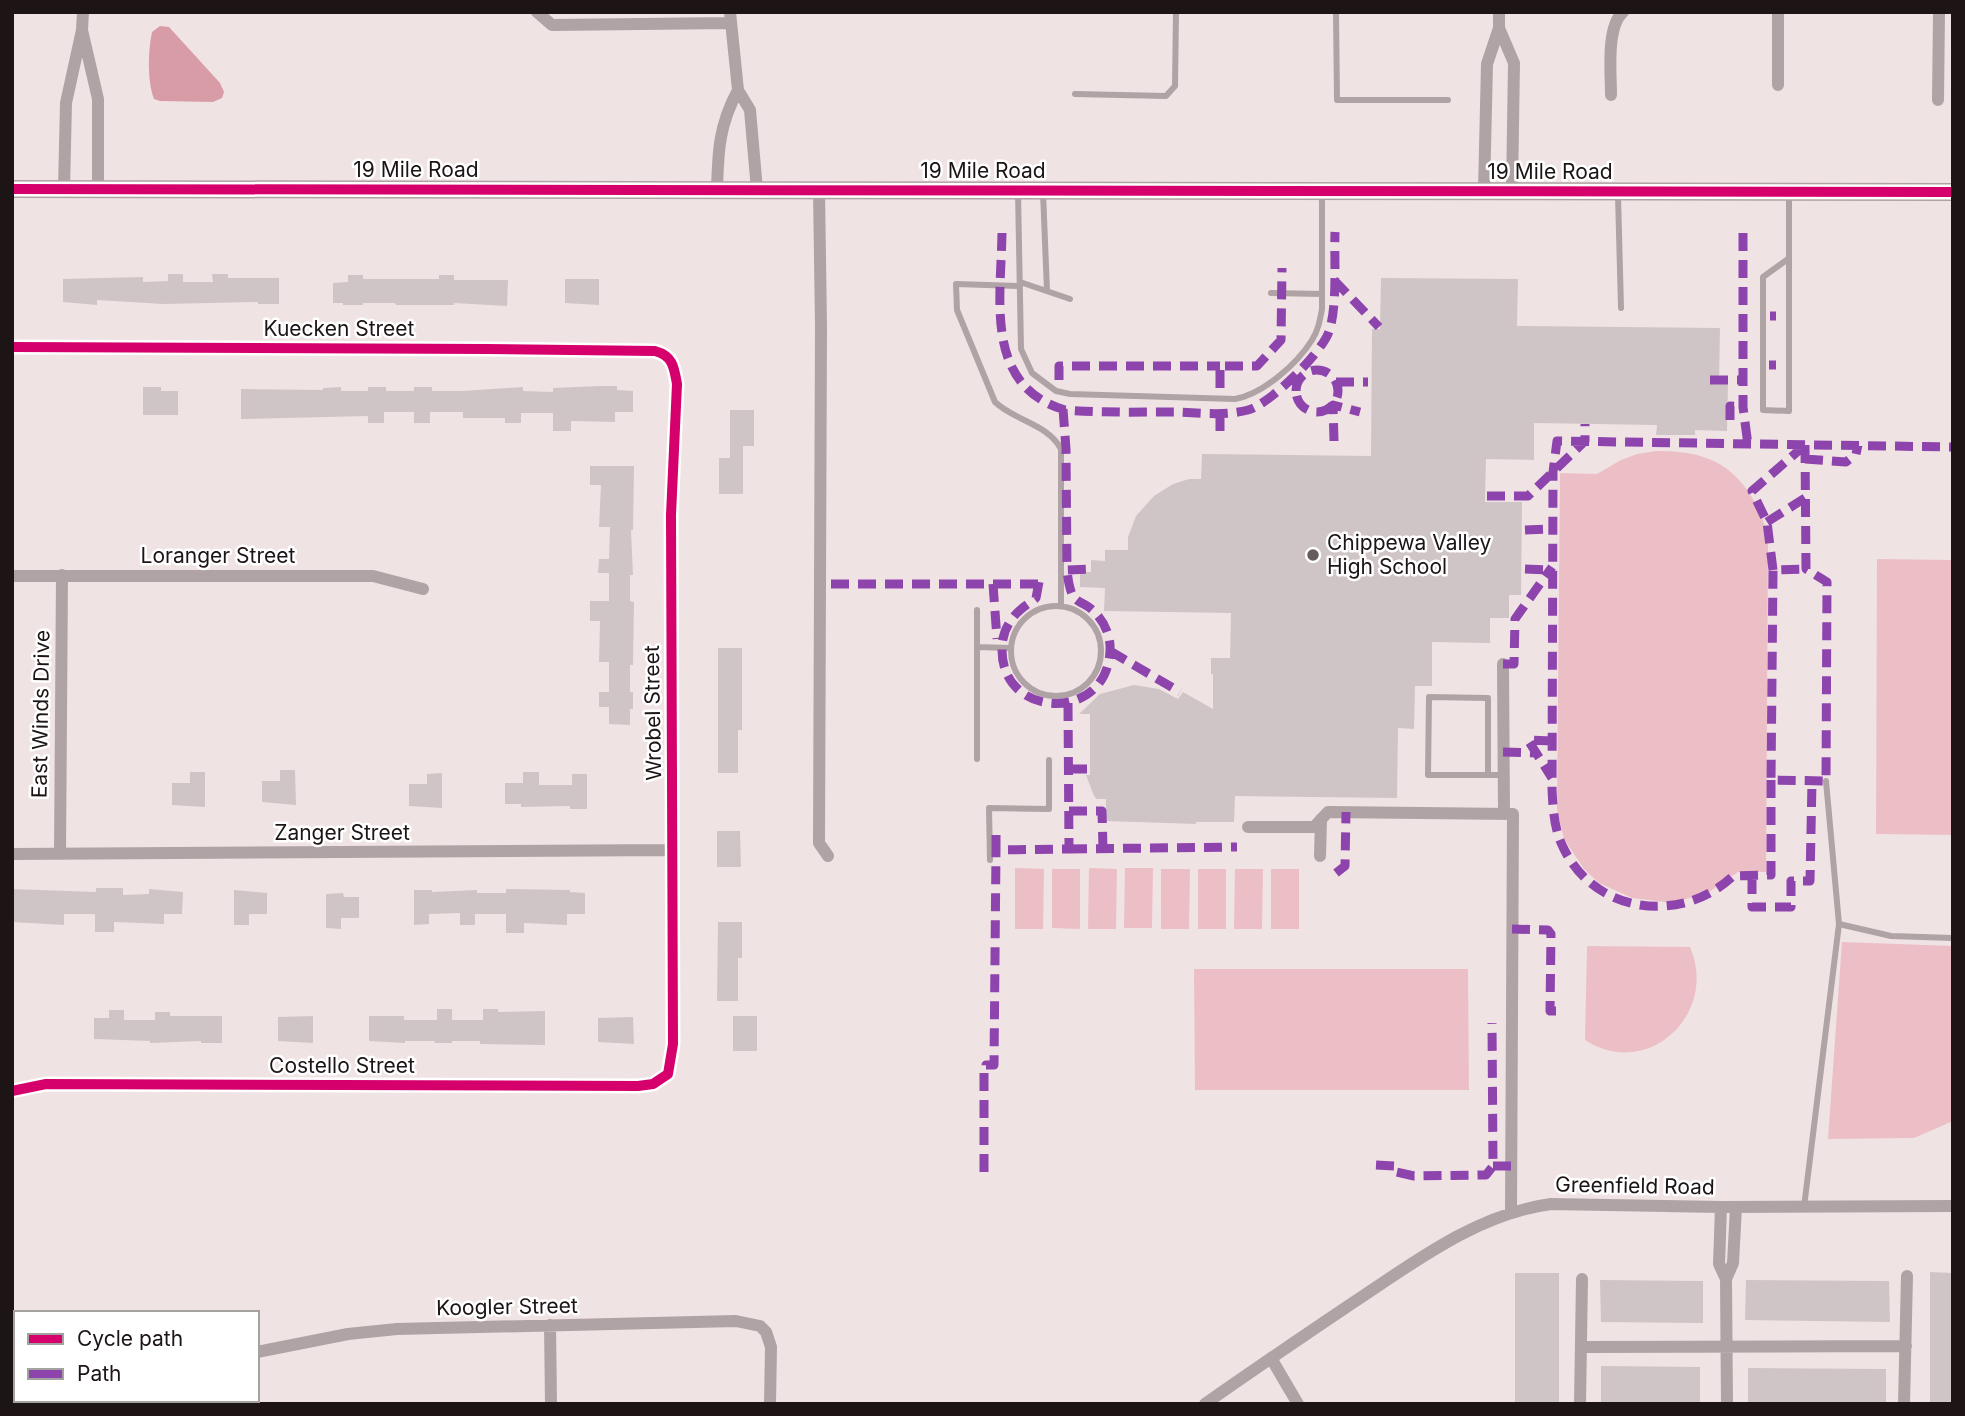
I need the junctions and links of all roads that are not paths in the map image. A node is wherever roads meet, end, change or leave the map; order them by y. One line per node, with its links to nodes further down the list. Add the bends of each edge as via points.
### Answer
1 (83, 12): 11 (street)
2 (537, 12): 9 (street, via 552,25)
3 (1176, 12): 14 (lane, via 1175,86 1166,96)
4 (1336, 12): 16 (lane, via 1337,100)
5 (1499, 12): 10 (street)
6 (1623, 12): 15 (street, via 1616,19 1611,50)
7 (1778, 12): 12 (street)
8 (1939, 12): 17 (street)
9 (730, 18): 13 (street)
10 (1499, 28): 27 (street, via 1487,64); 28 (street, via 1514,63)
11 (82, 30): 19 (street, via 65,103); 20 (street, via 98,99)
12 (1778, 85)
13 (738, 90): 21 (street, via 720,133); 22 (street, via 750,110)
14 (1075, 94)
15 (1611, 96)
16 (1448, 100)
17 (1938, 100)
18 (12, 189): 19 (street, 19 Mile Road)
19 (64, 189): 20 (street, 19 Mile Road)
20 (98, 189): 21 (street, 19 Mile Road)
21 (717, 190): 22 (street, 19 Mile Road)
22 (757, 190): 23 (street, 19 Mile Road)
23 (819, 190): 24 (street, 19 Mile Road); 62 (street, via 819,843)
24 (1018, 190): 25 (street, 19 Mile Road); 33 (lane)
25 (1043, 191): 26 (street, 19 Mile Road); 34 (lane)
26 (1322, 191): 27 (street, 19 Mile Road); 36 (lane)
27 (1484, 191): 28 (street, 19 Mile Road)
28 (1512, 191): 29 (street, 19 Mile Road)
29 (1618, 191): 30 (street, 19 Mile Road); 38 (lane)
30 (1789, 191): 31 (street, 19 Mile Road); 32 (lane)
31 (1953, 192)
32 (1788, 259): 32 (lane, via 1789,411 1763,410 1763,277)
33 (1020, 284): 34 (lane); 36 (lane, via 1025,361 1032,373 1056,391 1236,400 1263,388 1313,339); 44 (lane, via 956,284 957,310 995,402 1045,430 1061,449)
34 (1047, 291): 37 (lane)
35 (1271, 293): 36 (lane)
36 (1322, 294)
37 (1070, 299)
38 (1621, 308)
39 (12, 347): 40 (street, Kuecken Street, via 580,349)
40 (666, 354): 59 (street, Wrobel Street, via 674,363 677,384 671,515)
41 (62, 575): 42 (street, Loranger Street); 43 (street, Loranger Street, via 373,576); 61 (street, East Winds Drive)
42 (12, 576)
43 (422, 589)
44 (1061, 606): 47 (lane, via 1046,607 1021,621); 47 (lane, via 1075,610 1096,629 1101,656 1090,682 1066,696 1051,697 1031,690 1016,675)
45 (977, 610): 46 (lane)
46 (977, 647): 47 (lane); 51 (lane)
47 (1010, 648)
48 (1503, 664): 50 (street)
49 (1488, 698): 50 (lane); 53 (lane); 53 (lane, via 1429,697 1428,775)
50 (1503, 698): 54 (street)
51 (977, 759)
52 (1049, 760): 64 (lane, via 1049,809 989,808)
53 (1488, 775): 54 (lane)
54 (1504, 775): 56 (street)
55 (1826, 781): 65 (lane)
56 (1504, 814): 57 (street, via 1328,812); 73 (street, via 1513,814)
57 (1321, 819): 58 (street, via 1314,827); 63 (street)
58 (1248, 827)
59 (672, 850): 61 (street, Zanger Street); 67 (street, Wrobel Street, via 673,1044)
60 (12, 854): 61 (street, Zanger Street)
61 (60, 854)
62 (828, 856)
63 (1320, 856)
64 (990, 860)
65 (1839, 923): 66 (lane, via 1891,936); 72 (lane)
66 (1953, 938)
67 (668, 1074): 68 (street, Costello Street, via 653,1084 638,1086 46,1084)
68 (12, 1091)
69 (1953, 1206): 72 (street, Greenfield Road)
70 (1721, 1207): 71 (street, Greenfield Road); 73 (street, Greenfield Road, via 1551,1204); 76 (street, via 1719,1264)
71 (1736, 1207): 72 (street, Greenfield Road); 76 (street, via 1733,1263)
72 (1804, 1207)
73 (1511, 1212): 82 (street, Greenfield Road, via 1439,1248)
74 (1906, 1276): 78 (street)
75 (1582, 1279): 79 (street)
76 (1726, 1279): 80 (street)
77 (551, 1325): 81 (street, Koogler Street, via 397,1329 338,1335); 83 (street); 84 (street, Koogler Street, via 736,1321 760,1326 771,1347)
78 (1906, 1346): 80 (street); 89 (street)
79 (1583, 1347): 80 (street); 87 (street)
80 (1727, 1347): 88 (street)
81 (259, 1352)
82 (1271, 1358): 85 (street, Greenfield Road); 86 (street)
83 (551, 1404)
84 (770, 1404)
85 (1205, 1404)
86 (1298, 1404)
87 (1580, 1404)
88 (1727, 1404)
89 (1904, 1404)

